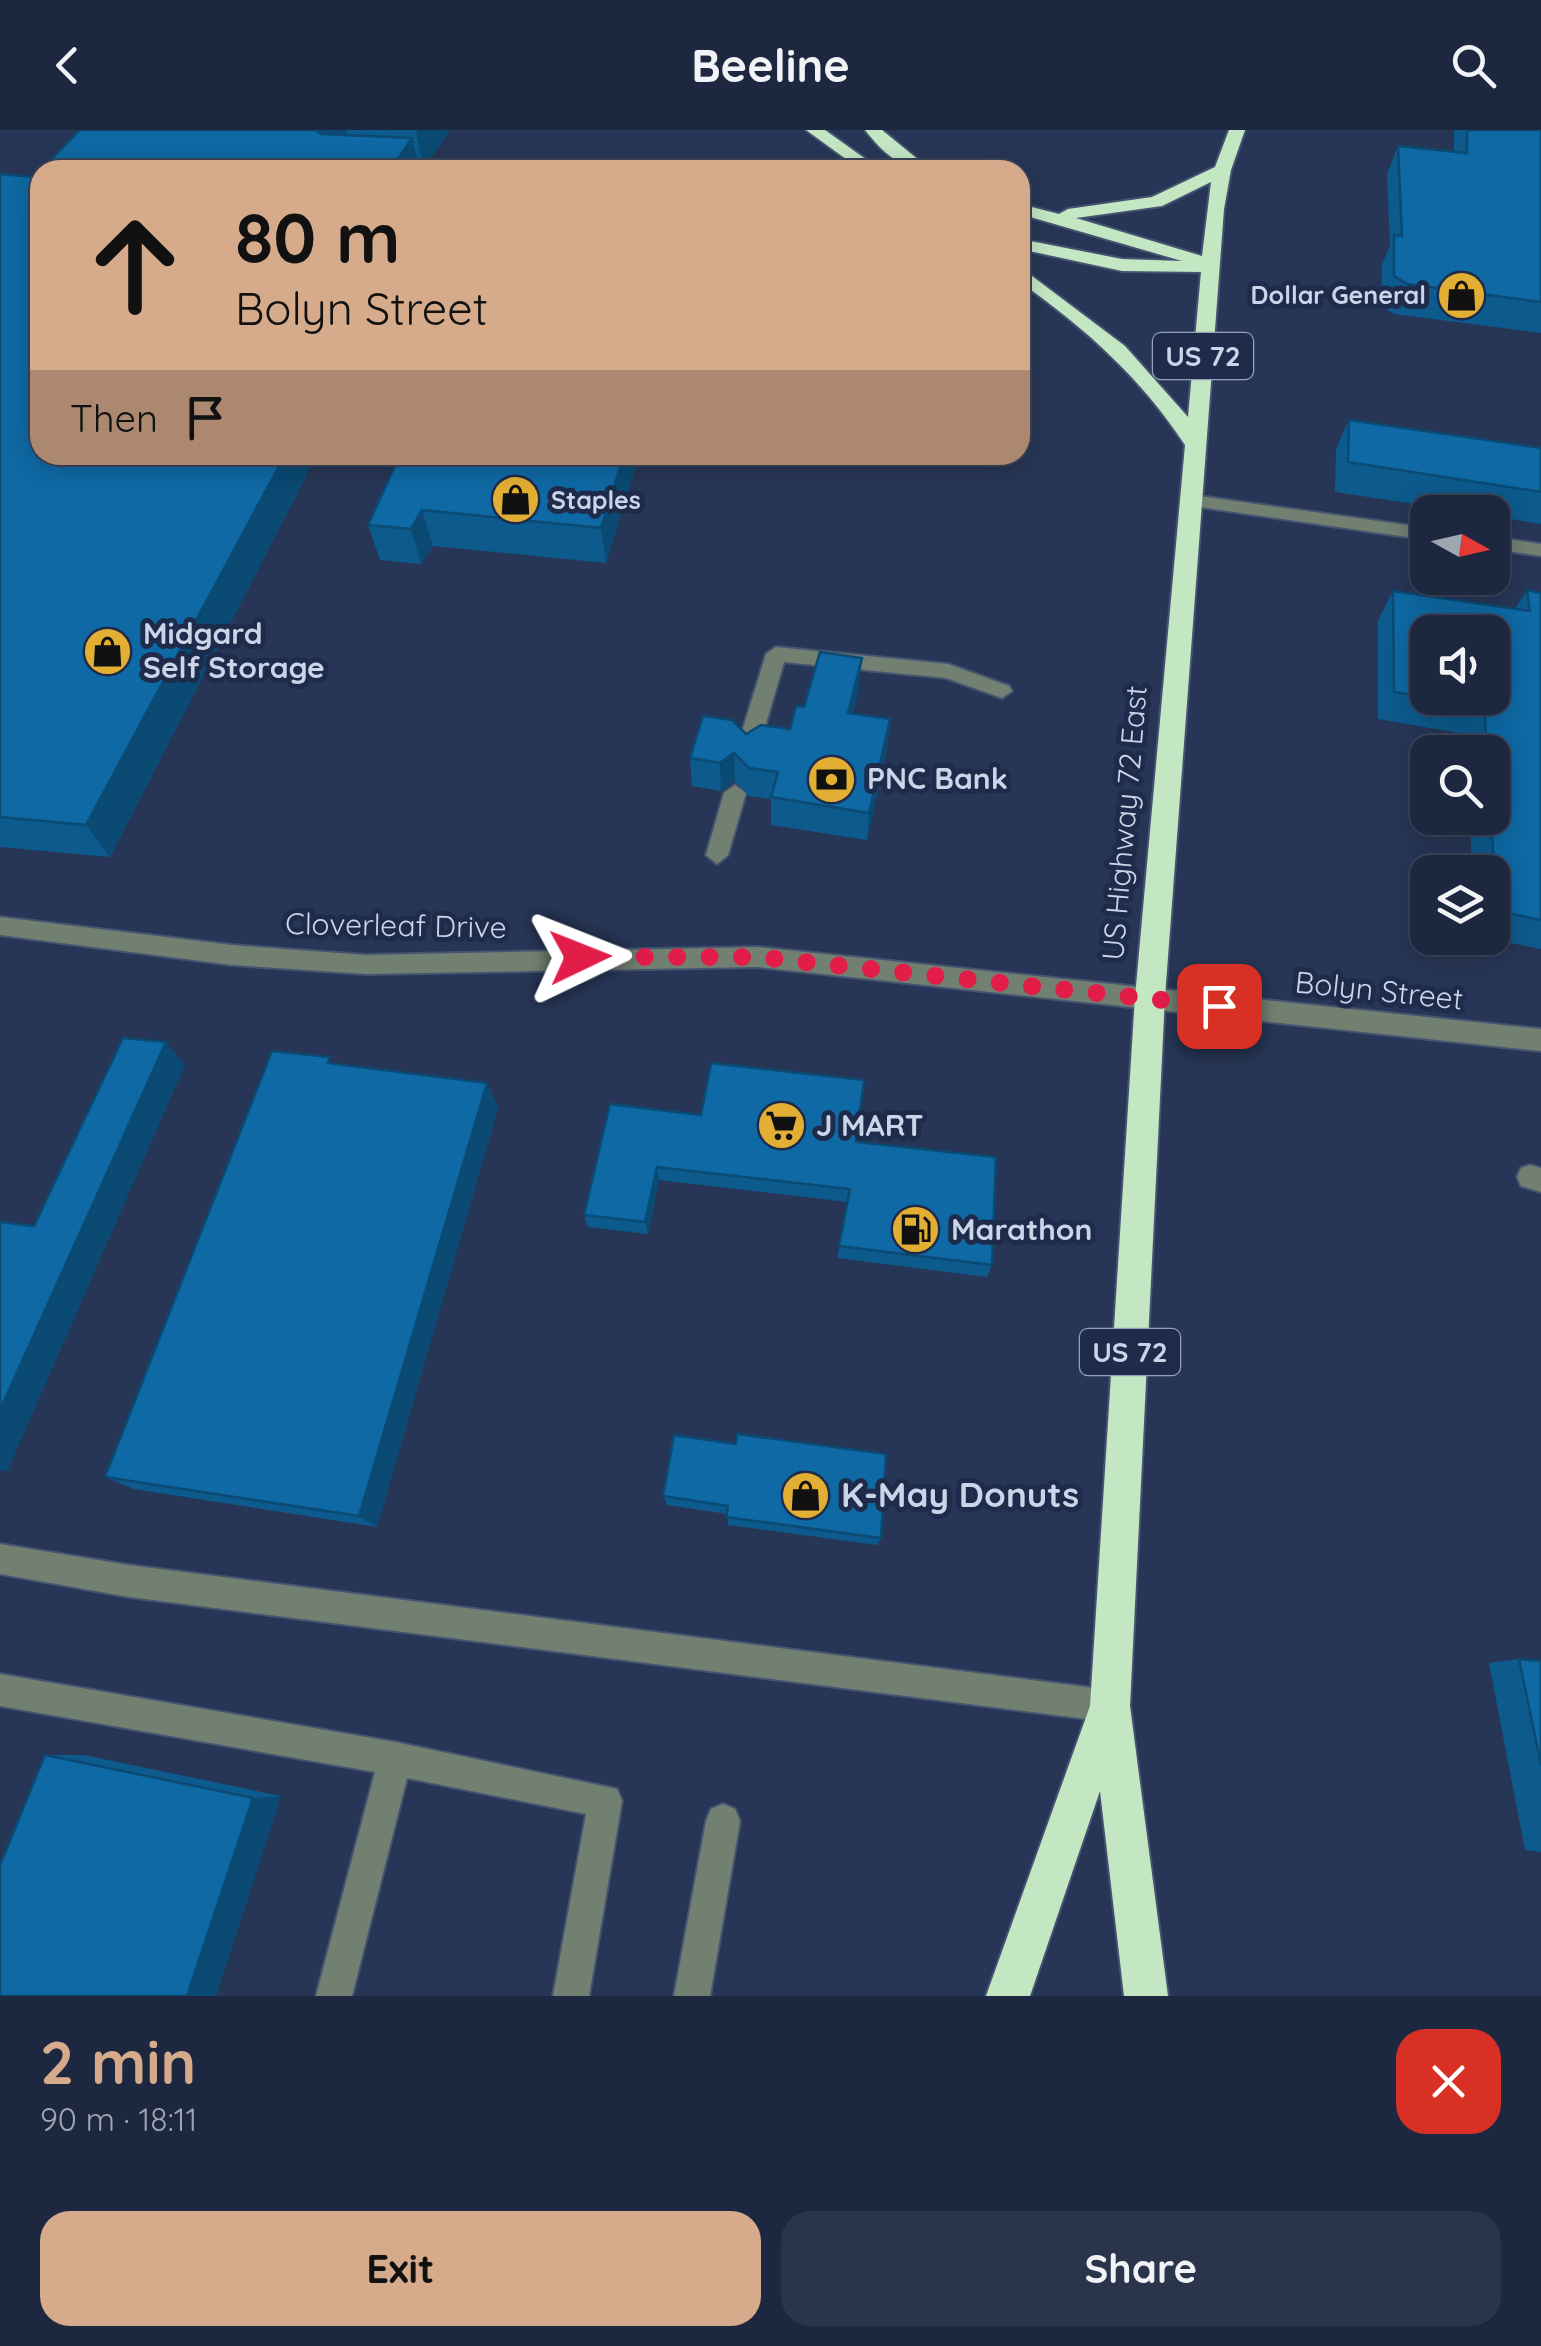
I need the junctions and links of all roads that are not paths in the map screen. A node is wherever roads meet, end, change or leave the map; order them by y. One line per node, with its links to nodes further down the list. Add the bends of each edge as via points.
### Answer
1 (814, 130): 4 (highway)
2 (873, 130): 5 (highway)
3 (1237, 130): 6 (highway, US Highway 72 East / US 72)
4 (858, 160)
5 (907, 160)
6 (1222, 170): 7 (highway, via 1137,207); 10 (highway, US Highway 72 East / US 72)
7 (1030, 212)
8 (1030, 213): 10 (highway)
9 (1030, 246): 10 (highway, via 1122,265)
10 (1212, 266): 12 (highway, US Highway 72 East / US 72)
11 (1030, 281): 12 (highway, via 1132,359 1167,398)
12 (1196, 446): 13 (highway, US Highway 72 East / US 72)
13 (1192, 501): 14 (street); 22 (highway, US Highway 72 East / US 72)
14 (1410, 531)
15 (1510, 546): 16 (street)
16 (1541, 550)
17 (1002, 690): 18 (street, via 948,670 776,654)
18 (747, 751)
19 (735, 793): 20 (street)
20 (717, 856)
21 (0, 926): 22 (street, Cloverleaf Drive, via 310,962 758,957)
22 (1150, 997): 23 (street, Bolyn Street); 26 (highway, US Highway 72 East / US 72)
23 (1541, 1040)
24 (0, 1559): 26 (street)
25 (0, 1690): 27 (street)
26 (1110, 1706): 32 (highway, US Highway 72 East / US 72); 33 (highway, US Highway 72 East / US 72)
27 (395, 1759): 29 (street); 30 (street, via 605,1802)
28 (722, 1821): 31 (street)
29 (334, 1996)
30 (571, 1996)
31 (692, 1996)
32 (1008, 1996)
33 (1146, 1996)

